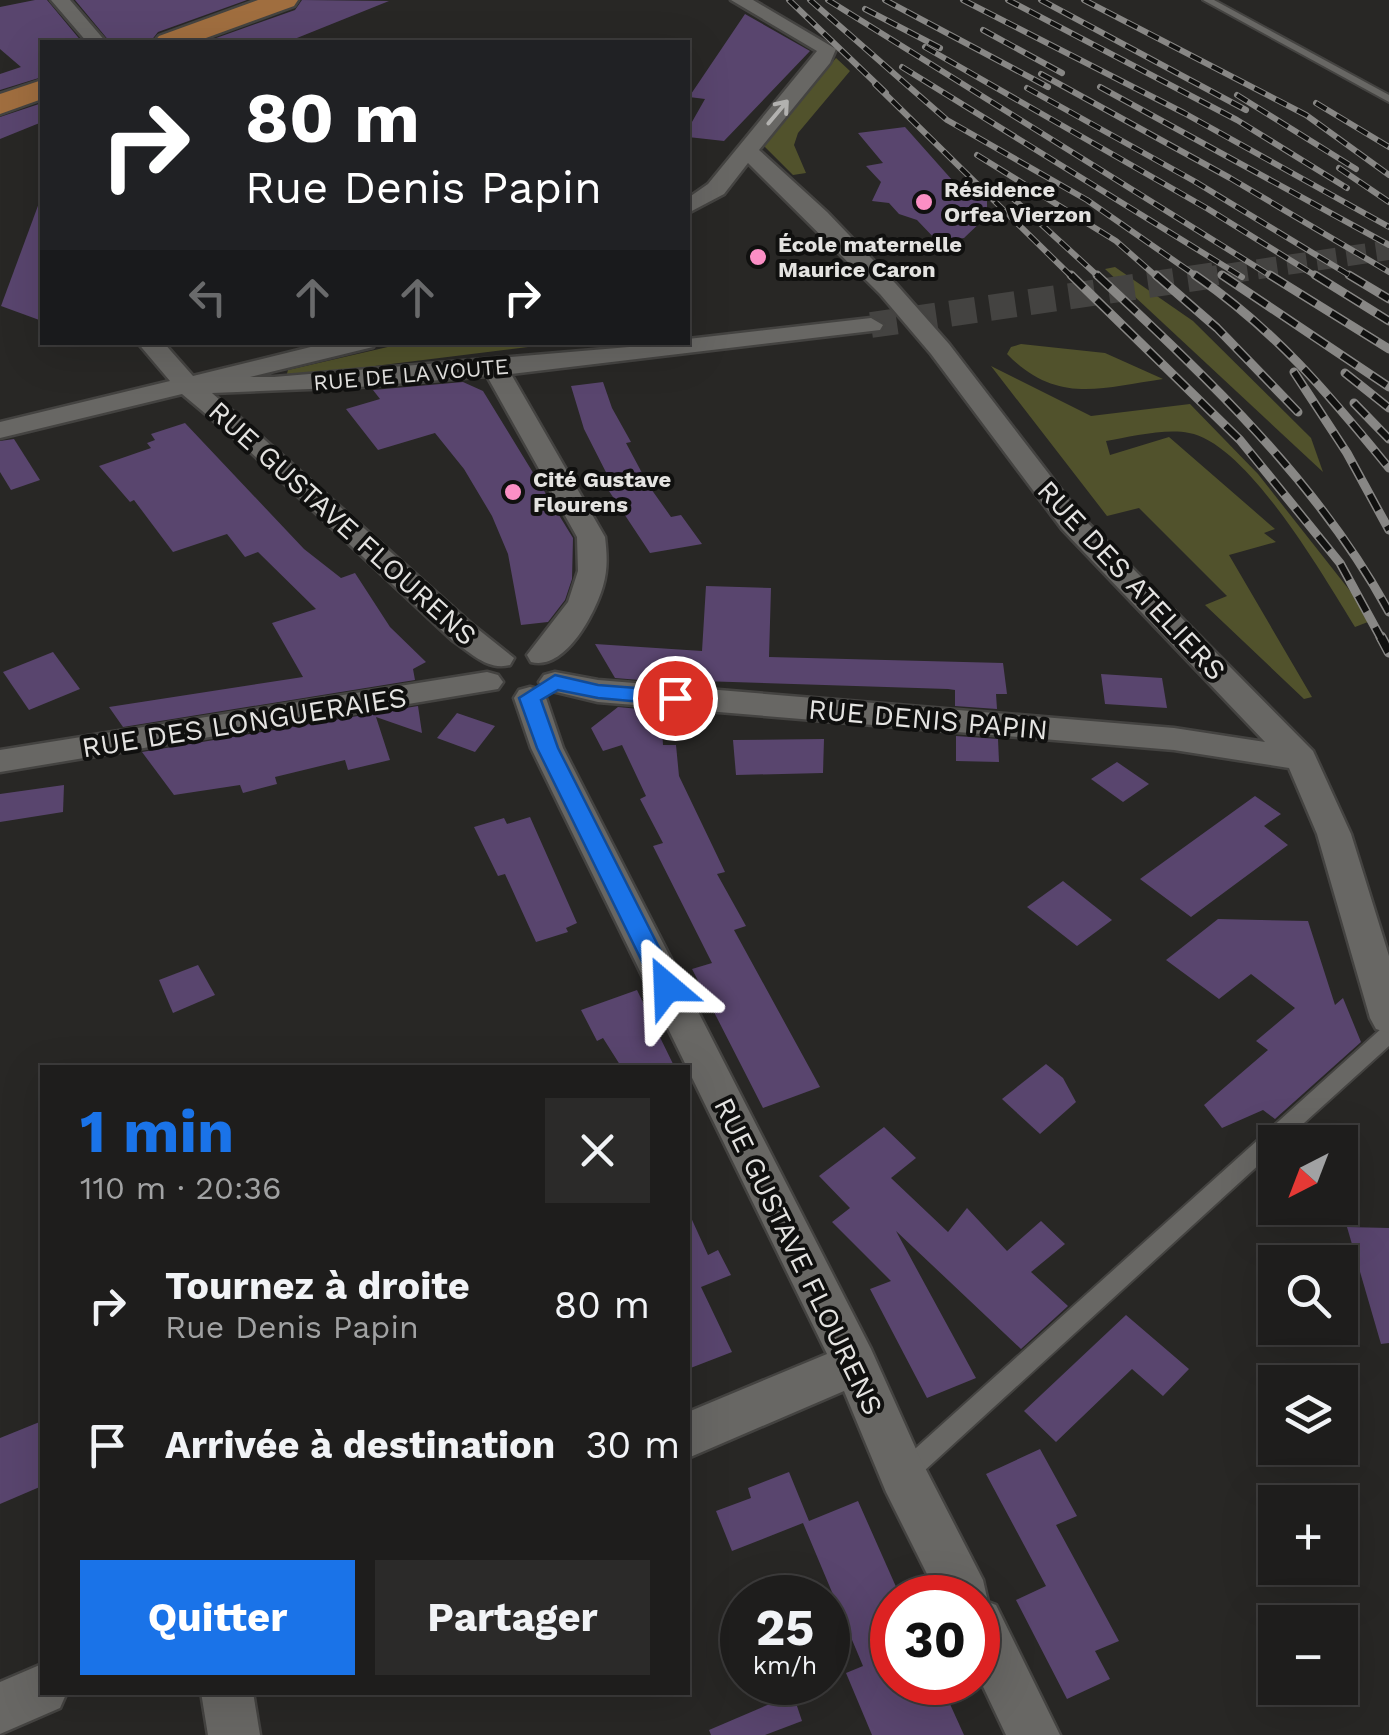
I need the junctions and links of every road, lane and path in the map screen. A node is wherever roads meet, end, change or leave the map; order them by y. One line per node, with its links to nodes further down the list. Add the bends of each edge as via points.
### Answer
1 (60, 0): 5 (street)
2 (284, 0): 6 (main road)
3 (740, 0): 10 (street, one-way to 3, via 818,49)
4 (1207, 0): 8 (lane)
5 (95, 40)
6 (174, 40)
7 (40, 90): 9 (main road)
8 (1389, 98)
9 (0, 105)
10 (746, 150): 11 (street, via 716,189); 20 (street, RUE DES ATELIERS, via 888,289 1072,523)
11 (690, 205)
12 (871, 325): 15 (street, RUE DE LA VOUTE)
13 (151, 345): 16 (street, RUE GUSTAVE FLOURENS)
14 (352, 345): 16 (street)
15 (494, 367): 16 (street, RUE DE LA VOUTE, via 275,386); 19 (street, via 591,537 595,556 592,582)
16 (188, 386): 17 (street); 18 (street, RUE GUSTAVE FLOURENS, via 463,633)
17 (0, 430)
18 (493, 670): 19 (street, RUE DES LONGUERAIES, via 520,652); 19 (street, via 498,694); 21 (street, RUE DES LONGUERAIES)
19 (542, 678): 20 (street, RUE DENIS PAPIN, via 598,692 1174,739); 24 (street, RUE GUSTAVE FLOURENS, via 547,748)
20 (1301, 759): 22 (street, RUE DES ATELIERS, via 1334,834)
21 (0, 761)
22 (1389, 1018)
23 (1389, 1034): 26 (lane)
24 (856, 1364): 25 (street); 26 (street, RUE GUSTAVE FLOURENS)
25 (690, 1434)
26 (903, 1475): 27 (street, RUE GUSTAVE FLOURENS)
27 (953, 1575)
28 (1000, 1667): 33 (street)
29 (40, 1691): 31 (street)
30 (227, 1695): 32 (street)
31 (0, 1708)
32 (234, 1735)
33 (1034, 1735)

